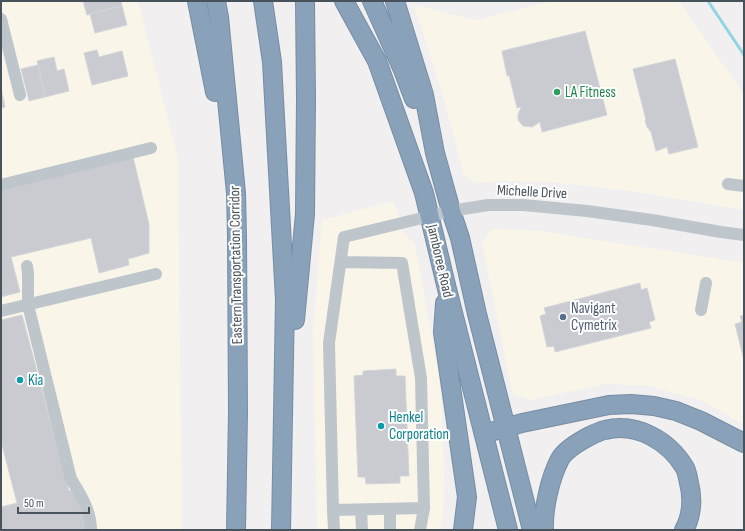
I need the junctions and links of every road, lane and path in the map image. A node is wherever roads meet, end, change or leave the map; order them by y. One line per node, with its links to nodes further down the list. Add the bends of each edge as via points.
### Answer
1 (197, 1): 18 (highway, via 213,79)
2 (216, 1): 18 (highway, Eastern Transportation Corridor, via 235,185)
3 (263, 1): 27 (highway, via 272,62 285,300)
4 (305, 1): 27 (highway, via 305,214 292,344)
5 (344, 1): 16 (highway, Jamboree Road, via 377,61 424,192)
6 (372, 1): 11 (highway, via 403,70)
7 (395, 1): 11 (highway, Jamboree Road, via 424,94)
8 (1, 19): 9 (street)
9 (20, 95)
10 (151, 148): 13 (street)
11 (435, 153): 15 (highway, Jamboree Road)
12 (728, 184): 14 (street)
13 (1, 185)
14 (744, 186)
15 (451, 211): 16 (street, Michelle Drive); 17 (street, Michelle Drive, via 488,205 545,207 652,220); 28 (highway, Jamboree Road, via 460,238)
16 (429, 216): 19 (street, Michelle Drive, via 344,237); 23 (highway, Jamboree Road)
17 (744, 235)
18 (237, 236): 36 (highway, Eastern Transportation Corridor)
19 (341, 262): 31 (street, via 402,263 421,378); 33 (street, via 329,343)
20 (27, 266): 24 (street)
21 (156, 274): 24 (street)
22 (706, 283): 25 (street)
23 (447, 289): 29 (highway, Jamboree Road); 42 (highway, via 443,332 467,497)
24 (28, 305): 26 (street); 35 (street, via 72,479 85,500)
25 (701, 310)
26 (1, 312)
27 (283, 391): 37 (highway)
28 (505, 427): 29 (highway); 30 (highway, via 610,405 631,404 676,410); 44 (highway, Jamboree Road)
29 (483, 434): 43 (highway, Jamboree Road)
30 (744, 443)
31 (424, 508): 32 (street); 41 (street)
32 (390, 509): 34 (street); 40 (street)
33 (333, 510): 34 (street); 38 (street)
34 (361, 510): 39 (street)
35 (91, 530)
36 (236, 530)
37 (281, 530)
38 (334, 530)
39 (362, 530)
40 (390, 530)
41 (420, 530)
42 (463, 530)
43 (508, 530)
44 (532, 530)
45 (544, 530): 46 (highway, via 549,488 560,459 579,441 605,430 623,428 638,430 658,439 686,469 691,488 692,508)
46 (684, 530)

